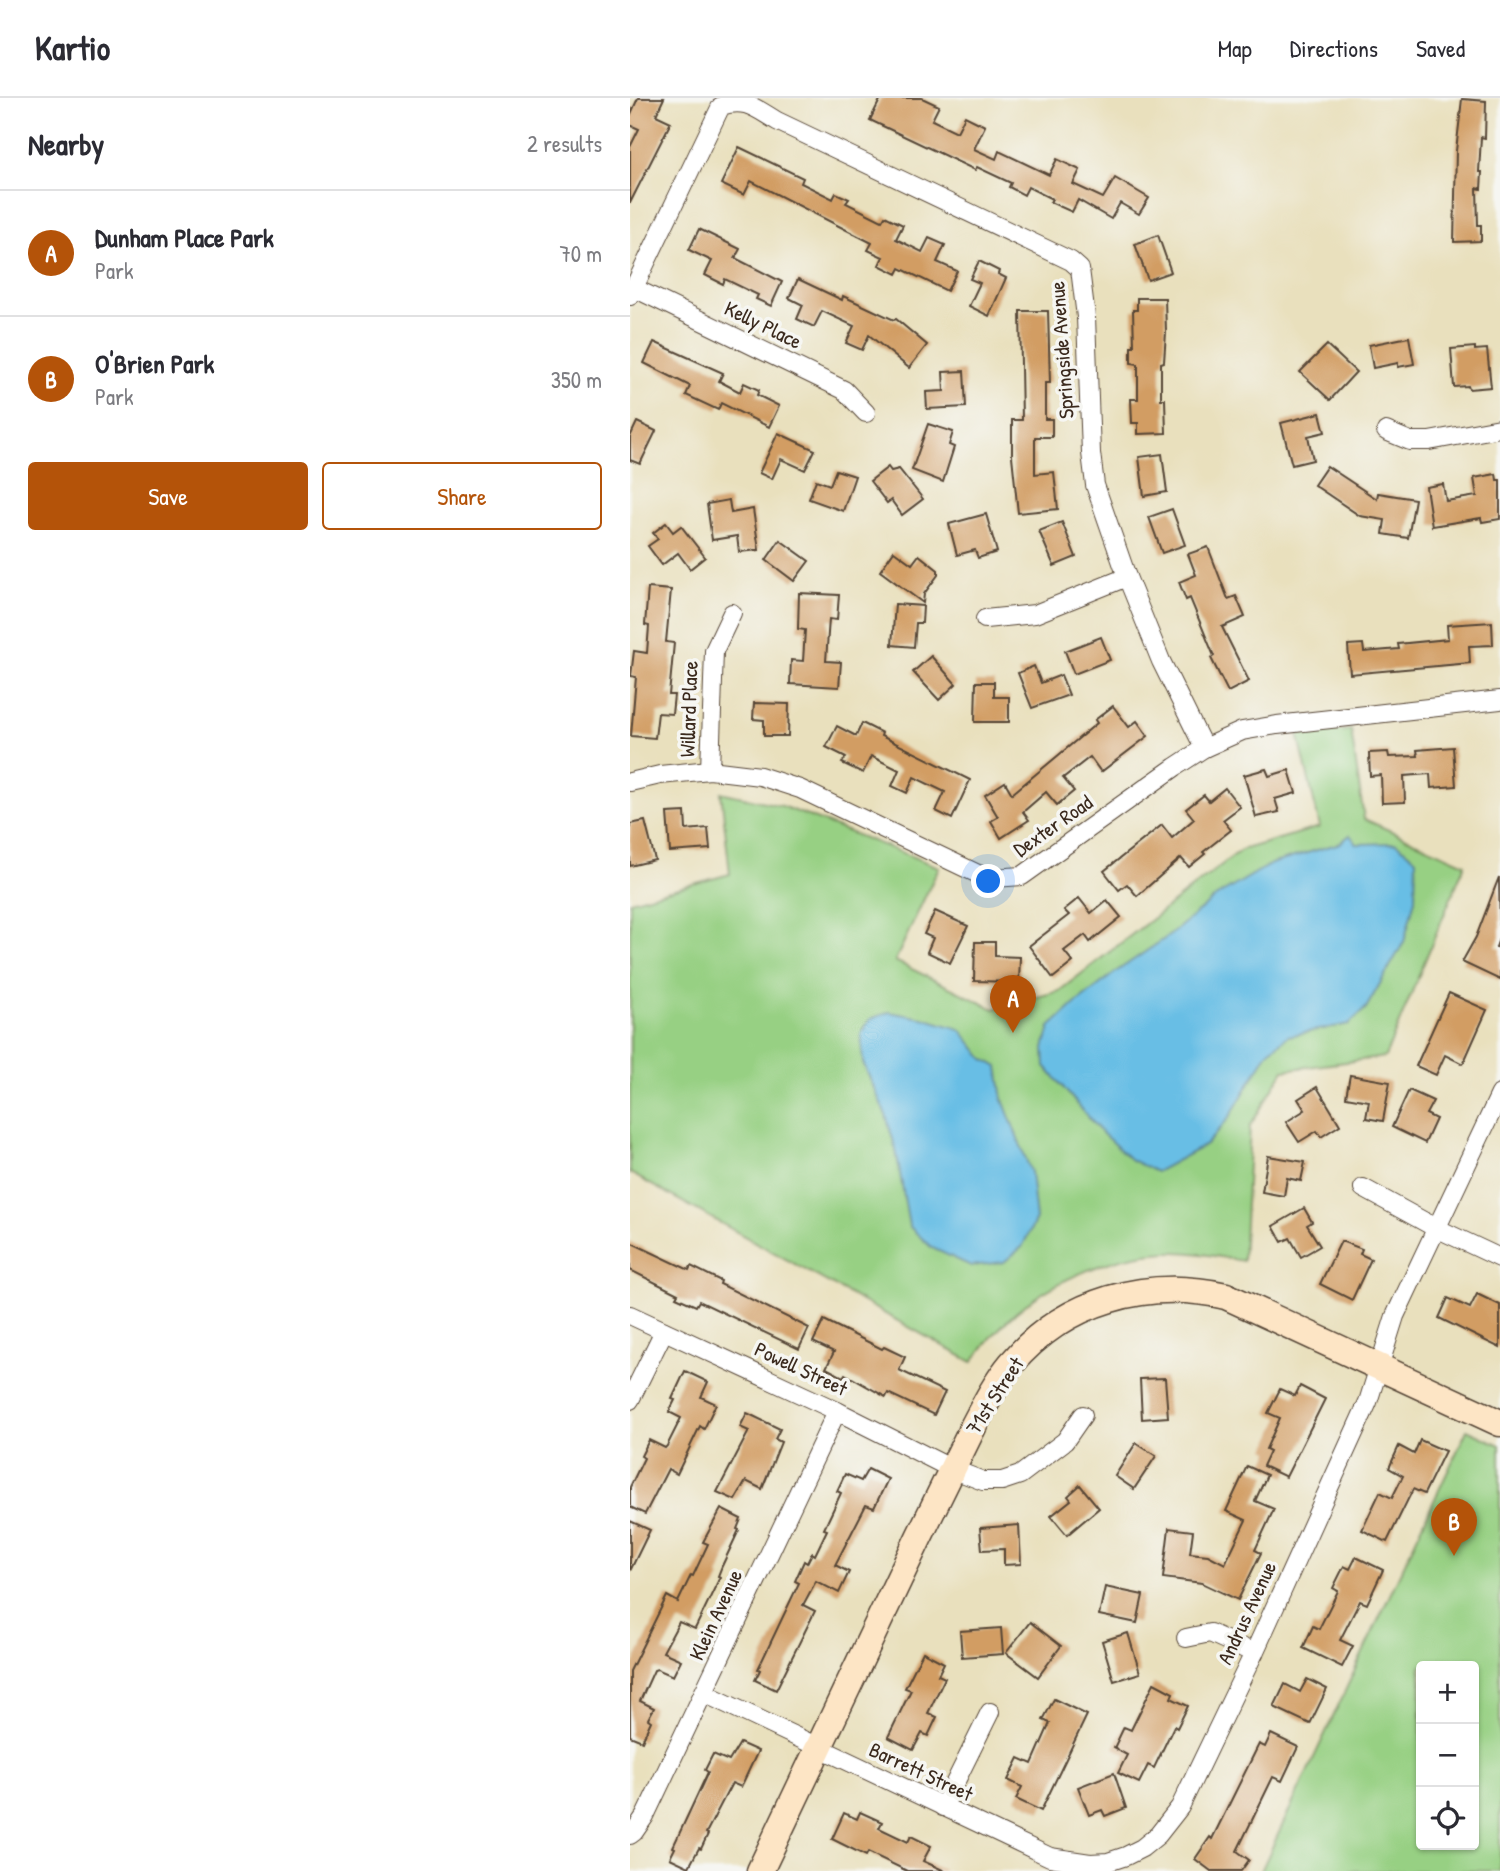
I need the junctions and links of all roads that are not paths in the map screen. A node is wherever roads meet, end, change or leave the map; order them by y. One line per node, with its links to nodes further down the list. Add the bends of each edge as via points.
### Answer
1 (632, 292): 2 (street, Kelly Place, via 844,390); 5 (street, Springside Avenue, via 717,114 735,100 1071,261 1080,269 1086,317 1095,485)
2 (866, 413)
3 (1500, 428): 4 (street, via 1429,441 1410,441)
4 (1386, 431)
5 (1127, 577): 7 (street, via 1035,614); 9 (street, Springside Avenue)
6 (732, 613): 10 (street, Willard Place, via 714,651)
7 (985, 619)
8 (1500, 700): 9 (street, Dexter Road, via 1276,725 1242,732)
9 (1204, 748): 10 (street, Dexter Road, via 1023,876 1008,878 978,874 779,781)
10 (710, 769): 11 (street, Dexter Road)
11 (630, 782)
12 (1500, 1094): 14 (street)
13 (1363, 1188): 14 (street)
14 (1436, 1228): 15 (street); 18 (street, via 1395,1316)
15 (1500, 1258)
16 (630, 1315): 17 (street, Powell Street)
17 (664, 1331): 19 (street); 20 (street, Powell Street)
18 (1379, 1367): 22 (street, 71st Street); 23 (street, 71st Street, via 1250,1305 1204,1291 1159,1289 1094,1303 1037,1339 1011,1364); 25 (street, Andrus Avenue, via 1368,1402)
19 (630, 1400)
20 (837, 1410): 23 (street, Powell Street); 26 (street, Klein Avenue)
21 (1083, 1415): 23 (street, Powell Street, via 1065,1441 1020,1475 983,1481)
22 (1500, 1423)
23 (952, 1469): 28 (street, 71st Street)
24 (1186, 1638): 25 (street, via 1210,1633)
25 (1254, 1653): 31 (street, Andrus Avenue, via 1175,1814 1158,1835)
26 (704, 1693): 28 (street, Barrett Street); 30 (street, Klein Avenue, via 645,1816)
27 (990, 1712): 29 (street)
28 (818, 1748): 29 (street, Barrett Street); 32 (street, 71st Street)
29 (943, 1807): 31 (street, Barrett Street, via 1064,1861 1108,1862)
30 (630, 1835)
31 (1126, 1856)
32 (760, 1871)

